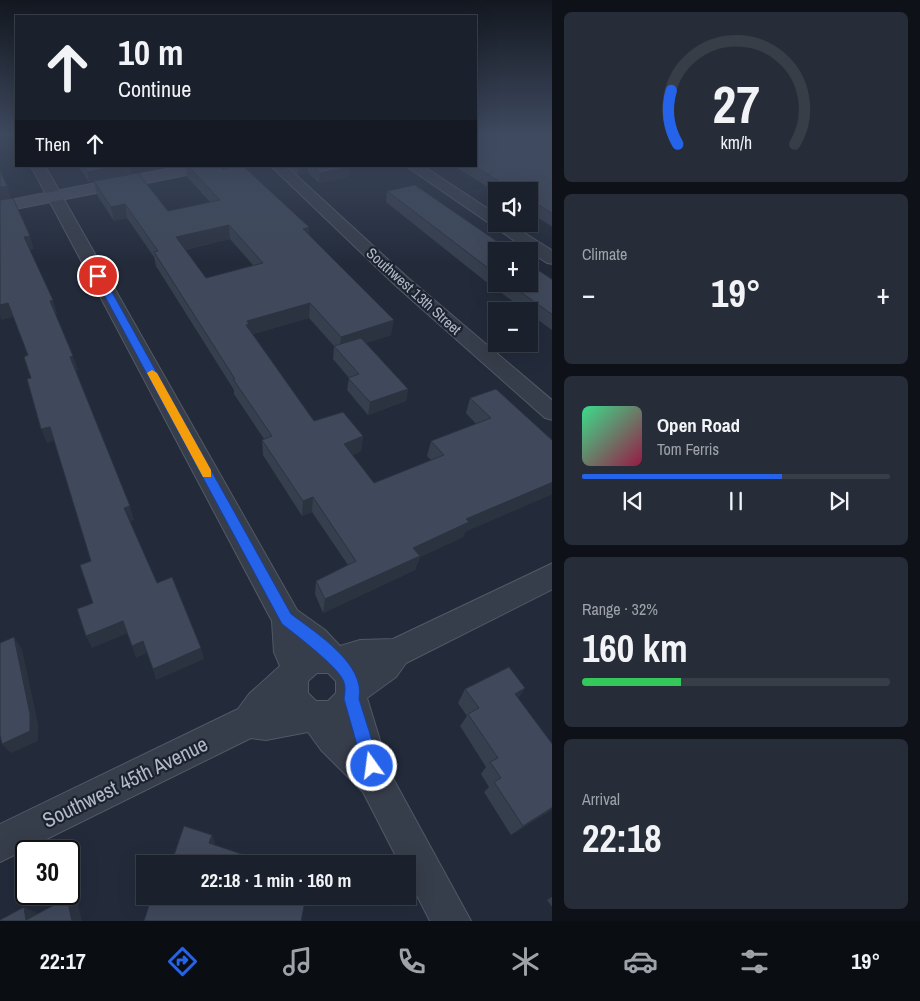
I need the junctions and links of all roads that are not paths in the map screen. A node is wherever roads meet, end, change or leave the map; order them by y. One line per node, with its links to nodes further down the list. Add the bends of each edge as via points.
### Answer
1 (44, 178): 5 (street)
2 (146, 178): 5 (street)
3 (291, 178): 10 (street, Southwest 13th Street, via 401,281)
4 (431, 178): 7 (street)
5 (54, 196): 6 (street); 12 (street)
6 (0, 207)
7 (488, 217)
8 (512, 232): 9 (street)
9 (552, 259)
10 (552, 413)
11 (552, 575): 13 (street)
12 (286, 619): 14 (street, via 314,640); 15 (street, via 289,652)
13 (395, 652): 14 (street, via 377,652); 16 (street, via 385,666)
14 (334, 661): 15 (street, via 323,657 308,660); 16 (street, via 348,673)
15 (295, 672): 17 (street, via 291,689 294,697 303,710); 18 (street, via 260,705)
16 (352, 694): 17 (street, via 347,706 334,716); 19 (street)
17 (314, 716): 18 (street, Southwest 45th Avenue, via 266,724); 19 (street)
18 (250, 722): 20 (street, Southwest 45th Avenue)
19 (375, 780): 21 (street)
20 (0, 843)
21 (452, 921)

